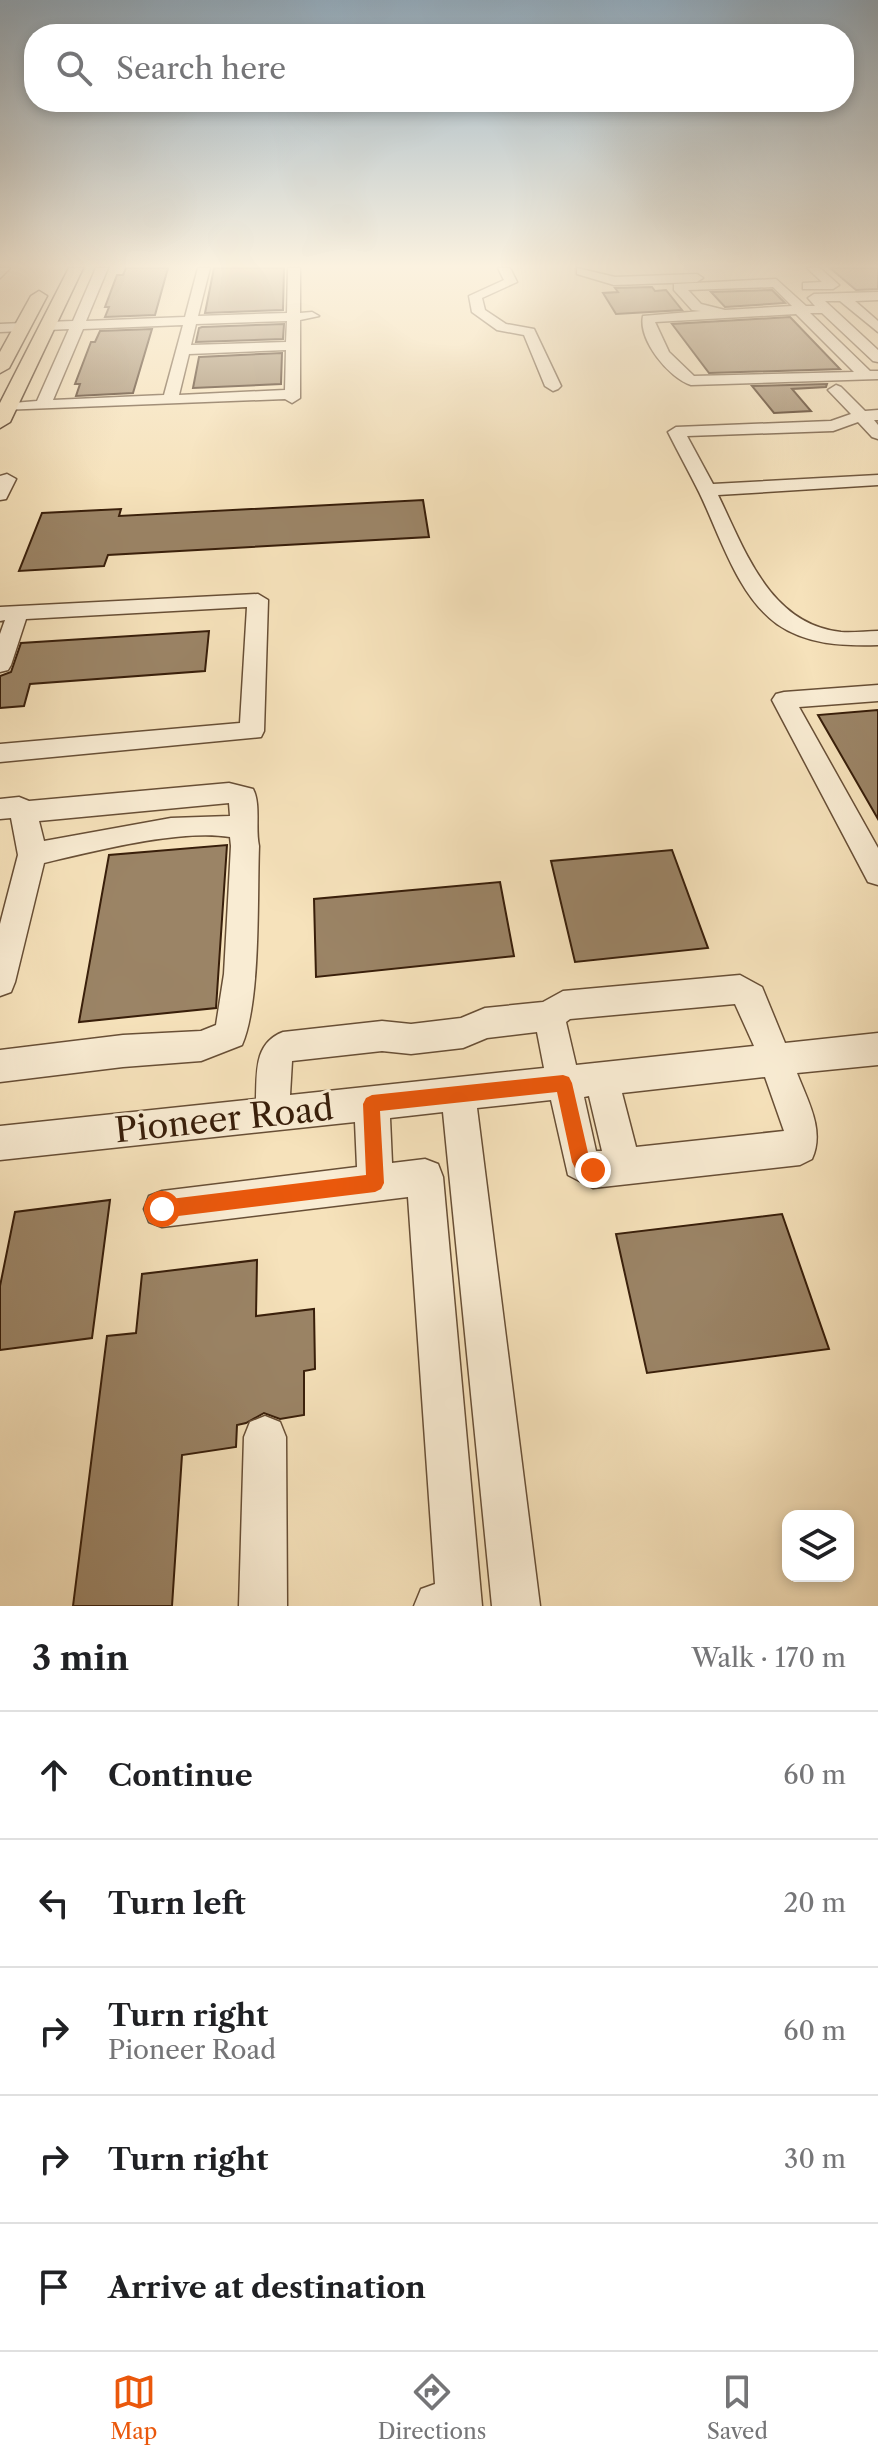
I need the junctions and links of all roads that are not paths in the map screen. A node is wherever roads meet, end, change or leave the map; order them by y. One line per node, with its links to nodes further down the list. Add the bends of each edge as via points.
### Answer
1 (13, 343): 11 (main road)
2 (39, 343): 17 (main road)
3 (71, 343): 16 (street)
4 (185, 343): 10 (street)
5 (293, 343): 9 (street)
6 (534, 343): 13 (street)
7 (659, 343): 12 (street, via 691,381)
8 (833, 343): 12 (street)
9 (293, 346): 10 (street); 15 (street, via 292,396)
10 (183, 350): 15 (street)
11 (0, 368)
12 (870, 382)
13 (553, 386)
14 (836, 390): 18 (street)
15 (170, 400): 16 (street)
16 (43, 405): 17 (street)
17 (5, 406)
18 (870, 416): 19 (street); 21 (street, via 833,426 676,432)
19 (878, 434)
20 (878, 480): 21 (street)
21 (707, 490): 23 (street, via 735,549 782,618 837,639)
22 (9, 613): 24 (street); 26 (street, via 258,600 252,731)
23 (878, 638)
24 (0, 665)
25 (878, 693): 30 (street, via 784,700)
26 (0, 753)
27 (11, 811): 28 (street, via 229,793 244,796); 29 (street, via 28,826)
28 (242, 829): 29 (street, via 230,824 161,831); 35 (street, via 239,974 231,1034 201,1046)
29 (32, 855): 31 (street)
30 (878, 874)
31 (0, 982)
32 (549, 1016): 34 (street, via 563,1005 740,989 751,997); 37 (street); 40 (street, via 485,1023 463,1033 283,1047 274,1060)
33 (878, 1049): 34 (street, Pioneer Road)
34 (776, 1060): 36 (street, Pioneer Road); 42 (street, via 801,1131 800,1147)
35 (0, 1066)
36 (602, 1079): 37 (street, Pioneer Road); 42 (street)
37 (563, 1083): 38 (street, Pioneer Road); 42 (street, via 581,1162 593,1170)
38 (458, 1095): 39 (street, Pioneer Road); 48 (street)
39 (372, 1104): 40 (street, Pioneer Road); 43 (street)
40 (273, 1114): 41 (street, Pioneer Road)
41 (0, 1145)
42 (623, 1166)
43 (375, 1183): 44 (street); 47 (street, via 425,1177 460,1603)
44 (162, 1209)
45 (265, 1437): 46 (street)
46 (263, 1606)
47 (438, 1606)
48 (516, 1606)

